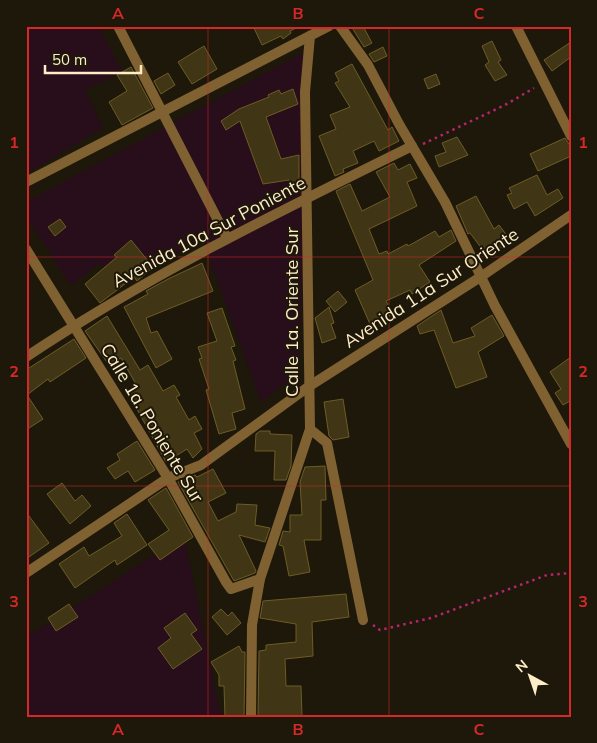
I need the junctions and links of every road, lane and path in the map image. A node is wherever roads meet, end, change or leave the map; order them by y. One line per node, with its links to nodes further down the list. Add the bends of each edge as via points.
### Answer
1 (118, 26): 7 (street)
2 (329, 26): 5 (street)
3 (340, 26): 9 (street, via 368,65)
4 (516, 26): 6 (street)
5 (310, 36): 7 (street); 11 (street, Calle 1a. Oriente Sur, via 306,92)
6 (544, 82): 8 (street); 9 (path, via 504,105)
7 (161, 112): 10 (street); 13 (street)
8 (571, 136)
9 (413, 148): 11 (street, Avenida 10a Sur Poniente); 15 (street, via 445,202)
10 (26, 182)
11 (307, 197): 13 (street, Avenida 10a Sur Poniente); 18 (street, Calle 1a. Oriente Sur)
12 (571, 214): 15 (street, Avenida 11a Sur Oriente)
13 (227, 238): 16 (street, Avenida 10a Sur Poniente)
14 (26, 250): 16 (street, Calle 1a. Poniente Sur)
15 (482, 276): 18 (street, Avenida 11a Sur Oriente); 20 (street)
16 (73, 326): 17 (street, Avenida 10a Sur Poniente); 21 (street, Calle 1a. Poniente Sur)
17 (26, 357)
18 (308, 387): 19 (street, Calle 1a. Oriente Sur); 21 (street, Avenida 11a Sur Oriente, via 201,465)
19 (310, 429): 24 (street, Calle 1a. Oriente Sur); 25 (street, via 327,443)
20 (571, 444)
21 (168, 478): 23 (street, Avenida 11a Sur Oriente); 24 (street, Calle 1a. Poniente Sur, via 231,589)
22 (571, 572): 25 (path, via 547,575 432,618 389,628 380,630)
23 (26, 573)
24 (260, 579): 26 (street, Calle 1a. Oriente Sur, via 252,625)
25 (363, 620)
26 (251, 717)

